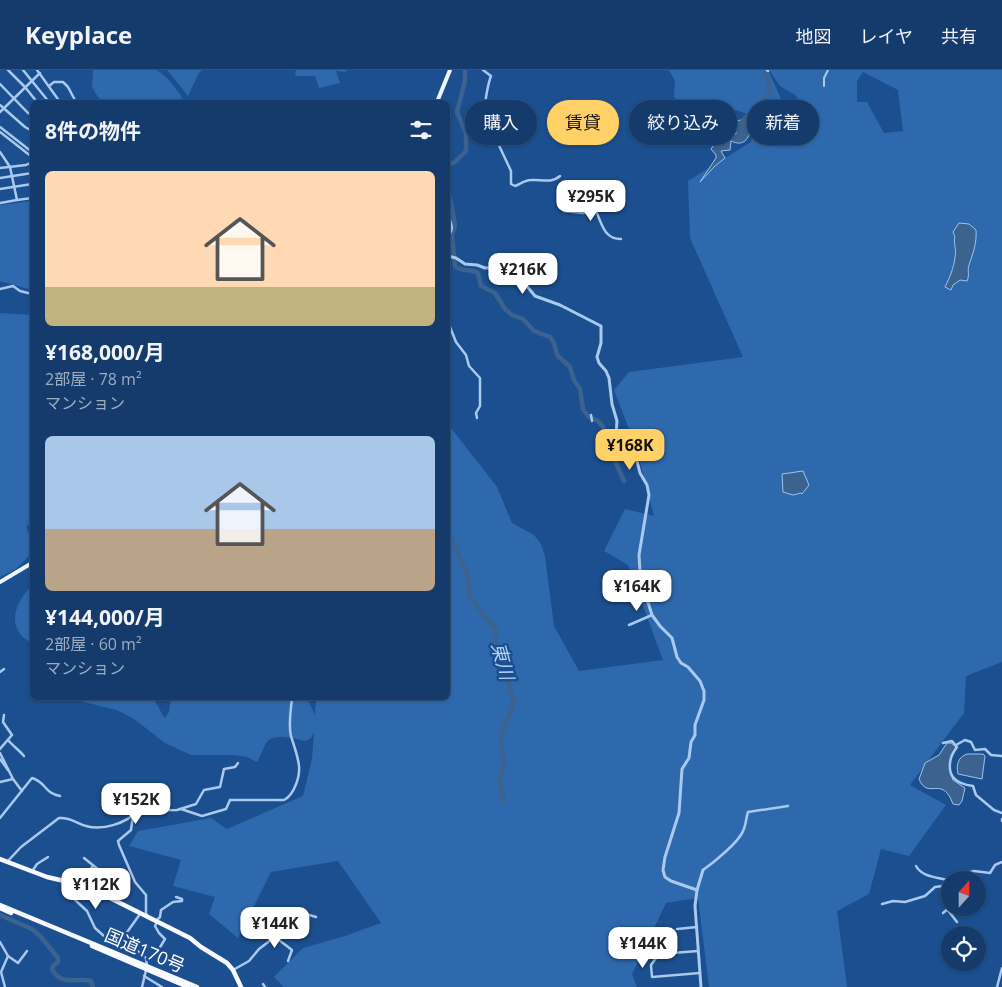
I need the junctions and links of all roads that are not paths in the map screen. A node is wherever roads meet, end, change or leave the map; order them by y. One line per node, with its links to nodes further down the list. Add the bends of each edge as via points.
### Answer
1 (8, 70): 11 (street)
2 (24, 70): 7 (street)
3 (450, 70): 17 (main road)
4 (483, 70): 32 (street, via 491,76 486,102 491,114 489,124 510,171 511,184 555,180)
5 (828, 70): 10 (street)
6 (39, 72): 7 (street); 9 (street)
7 (32, 80): 11 (street); 14 (street)
8 (0, 84): 12 (street)
9 (49, 86): 15 (street); 16 (street, via 63,82)
10 (824, 86)
11 (25, 87): 12 (street); 13 (street)
12 (14, 97): 19 (street); 21 (street)
13 (35, 100)
14 (47, 100)
15 (59, 100)
16 (75, 100)
17 (438, 100)
18 (0, 105): 19 (street)
19 (3, 108): 20 (street); 23 (street)
20 (0, 112)
21 (30, 114)
22 (0, 127): 25 (street)
23 (30, 130)
24 (0, 132): 27 (street)
25 (30, 150)
26 (0, 152): 29 (street)
27 (30, 155)
28 (30, 163): 29 (street)
29 (10, 166): 30 (street); 33 (street)
30 (0, 168)
31 (30, 173): 33 (street)
32 (560, 176)
33 (12, 177): 34 (street); 36 (street)
34 (0, 178)
35 (30, 184): 36 (street)
36 (14, 186): 37 (street); 39 (street)
37 (0, 189)
38 (30, 198): 39 (street)
39 (17, 200): 40 (street)
40 (0, 202)
41 (564, 209): 45 (street, via 583,213 596,211 606,234 610,238)
42 (450, 218): 43 (street)
43 (452, 223): 44 (street)
44 (450, 233)
45 (621, 239)
46 (450, 256): 55 (street, via 465,264 499,267 521,279 535,296 601,326 597,357 609,378 617,421 616,435 637,461 650,495 639,570 641,588)
47 (0, 289): 48 (street, via 13,286)
48 (30, 294)
49 (450, 327): 51 (street, via 468,358 469,366 480,378)
50 (591, 415): 52 (street)
51 (477, 418)
52 (592, 421)
53 (30, 564): 54 (main road)
54 (0, 582)
55 (652, 616): 56 (street); 94 (street, via 672,638 677,657 700,681 704,691 689,758 682,769 679,813 664,870 665,878)
56 (628, 625)
57 (4, 669): 58 (street)
58 (0, 672)
59 (292, 700): 75 (street, via 291,737 300,767 288,798 230,800 226,809 202,816)
60 (4, 715): 61 (street, via 3,722 12,735)
61 (8, 740): 64 (street); 65 (street)
62 (943, 743): 63 (street, via 952,741)
63 (956, 745): 66 (street, via 965,740 971,742 975,750 985,749 991,755); 76 (street, via 951,759 953,778 965,786 973,786 976,796)
64 (0, 751): 69 (street)
65 (24, 756)
66 (1002, 756)
67 (0, 759): 69 (street)
68 (238, 762): 75 (street, via 224,769 220,787 204,790 196,804)
69 (12, 775): 70 (street)
70 (13, 779): 71 (street); 72 (street)
71 (0, 782)
72 (22, 791): 73 (street, via 32,778 38,779 52,795); 78 (street)
73 (60, 796)
74 (788, 806): 86 (street, via 748,812 741,835)
75 (181, 809): 77 (street, via 149,809 138,811)
76 (1002, 813)
77 (133, 816): 82 (street, via 99,827 59,818); 101 (street, via 130,830 118,845 135,882 146,895 146,913)
78 (0, 818)
79 (48, 856): 87 (street)
80 (84, 858): 84 (street)
81 (0, 859): 82 (highway, 国道170号)
82 (7, 862): 87 (highway, 国道170号)
83 (1002, 862): 88 (street, via 995,865 990,873)
84 (93, 866): 89 (street); 92 (street)
85 (916, 866): 90 (street, via 926,875)
86 (703, 870): 94 (street)
87 (32, 872): 91 (highway, 国道170号)
88 (986, 872)
89 (109, 878)
90 (941, 878)
91 (70, 883): 92 (highway, 国道170号); 107 (street, via 74,899 88,911 95,928 110,943)
92 (80, 884): 98 (highway, 国道170号)
93 (941, 886): 96 (street, via 925,896)
94 (697, 890): 103 (street)
95 (176, 897): 101 (street, via 182,901 173,902 161,910)
96 (882, 904)
97 (1, 907): 112 (highway, 国道170号); 112 (highway, 国道170号)
98 (141, 914): 101 (highway, 国道170号); 107 (street)
99 (953, 916): 102 (street)
100 (316, 917): 105 (street, via 306,914)
101 (155, 921): 112 (street, via 165,939); 114 (highway, 国道170号, via 190,938)
102 (957, 922)
103 (697, 927): 104 (street); 109 (street)
104 (677, 929)
105 (275, 937): 111 (street, via 292,950); 114 (street, via 249,961)
106 (0, 942): 110 (street)
107 (118, 945): 112 (street, via 129,944 146,958)
108 (27, 951): 110 (street, via 18,963)
109 (698, 951): 115 (street); 115 (street, via 660,954 651,965 652,978)
110 (8, 956): 117 (street, via 1,972)
111 (288, 961)
112 (146, 965): 116 (street); 120 (highway, 国道170号); 121 (highway, 国道170号)
113 (1002, 968): 124 (street)
114 (233, 970): 122 (highway, 国道170号)
115 (700, 974): 123 (street)
116 (144, 976): 118 (street); 119 (street)
117 (5, 987)
118 (142, 987)
119 (162, 987)
120 (188, 987)
121 (197, 987)
122 (240, 987)
123 (701, 987)
124 (997, 987)

